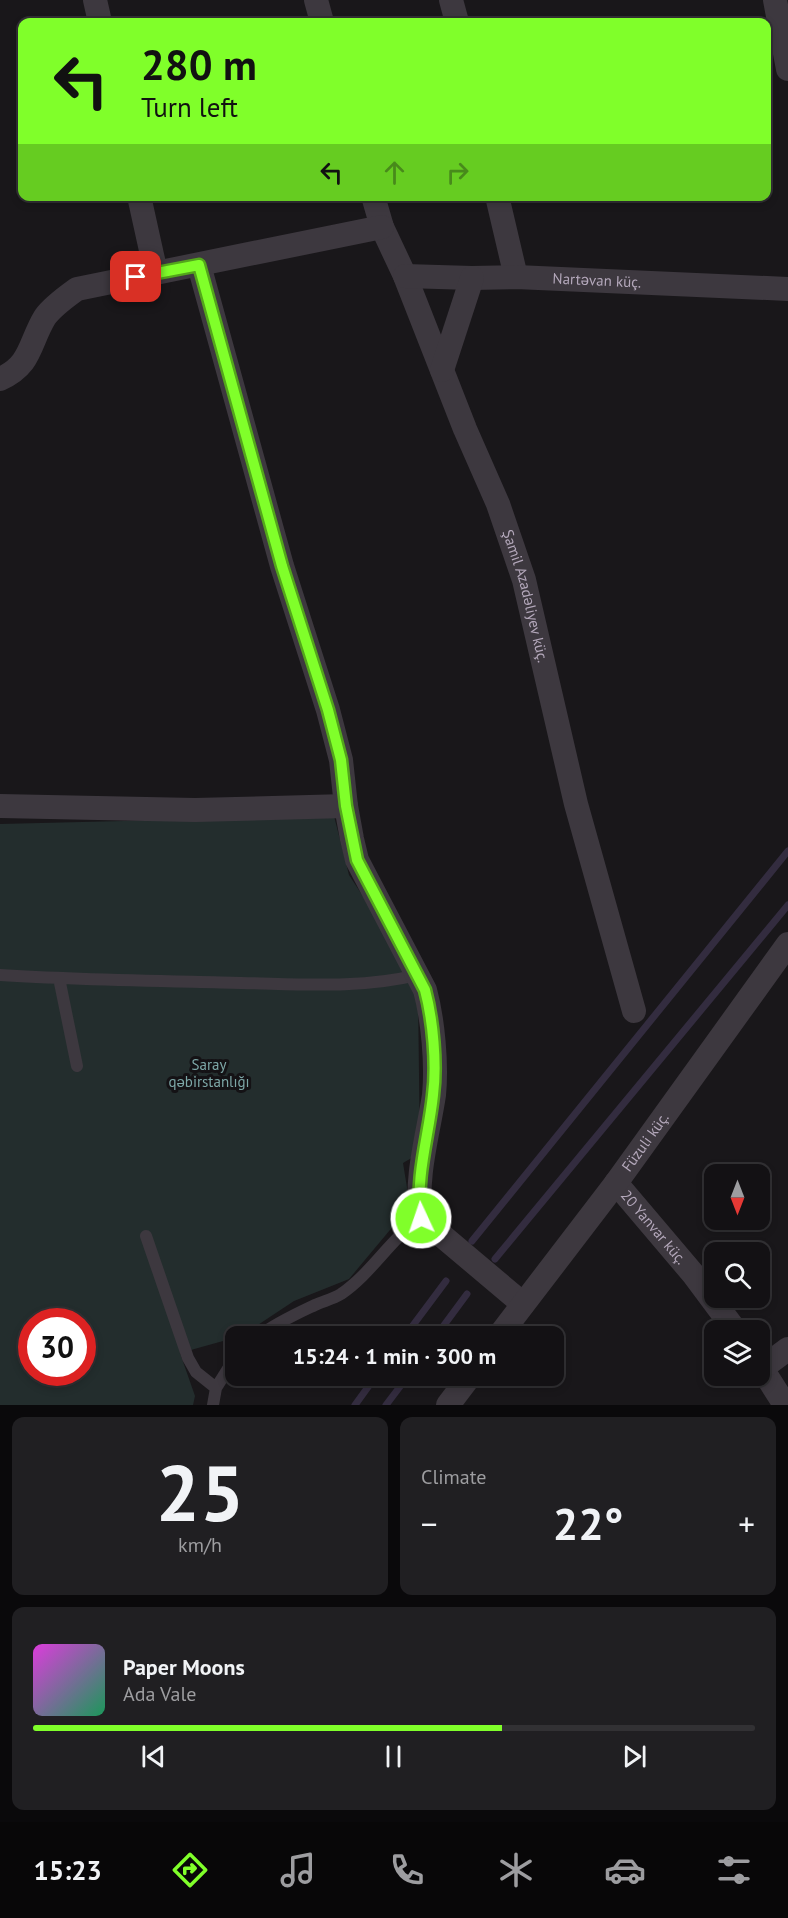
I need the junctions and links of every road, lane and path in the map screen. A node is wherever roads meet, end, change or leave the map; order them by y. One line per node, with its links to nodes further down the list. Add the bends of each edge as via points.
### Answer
1 (95, 0): 5 (street)
2 (316, 0): 6 (street)
3 (451, 0): 7 (street)
4 (776, 0): 8 (street)
5 (99, 18)
6 (321, 18)
7 (456, 18)
8 (788, 69)
9 (140, 201): 14 (street)
10 (374, 201): 12 (street, Şamil Azadəliyev küç.)
11 (498, 201): 16 (street)
12 (382, 227): 13 (street); 15 (street, Şamil Azadəliyev küç.)
13 (199, 265): 14 (street); 22 (street, via 282,566 328,710 341,760)
14 (156, 273): 20 (street, via 77,289 46,316 23,363)
15 (405, 276): 17 (street, Nartəvan küç.); 19 (street, Şamil Azadəliyev küç.)
16 (516, 277): 17 (street, Nartəvan küç.); 18 (street, Nartəvan küç.)
17 (472, 278): 19 (street)
18 (788, 289)
19 (442, 370): 27 (street, Şamil Azadəliyev küç., via 498,504 524,580 576,804)
20 (0, 379)
21 (0, 806): 22 (street, via 195,810)
22 (346, 806): 25 (street, via 357,860)
23 (788, 944): 29 (street, Füzuli küç.)
24 (0, 975): 26 (lane)
25 (417, 975): 26 (lane, via 392,981 309,985); 30 (street, via 430,1008 434,1092 420,1183)
26 (59, 978): 28 (lane)
27 (633, 1011)
28 (77, 1066)
29 (616, 1183): 32 (street, Füzuli küç.); 33 (street, 20 Yanvar küç.)
30 (421, 1218): 32 (street); 34 (lane, via 395,1239 363,1277 339,1295)
31 (146, 1236): 41 (lane, via 188,1358 196,1372)
32 (523, 1304): 35 (street, Füzuli küç.)
33 (728, 1320)
34 (272, 1326)
35 (506, 1326)
36 (788, 1350): 37 (street)
37 (770, 1360)
38 (225, 1374): 41 (lane)
39 (770, 1382): 44 (street)
40 (462, 1386): 43 (street)
41 (216, 1388): 42 (lane)
42 (213, 1405)
43 (448, 1405)
44 (785, 1405)

